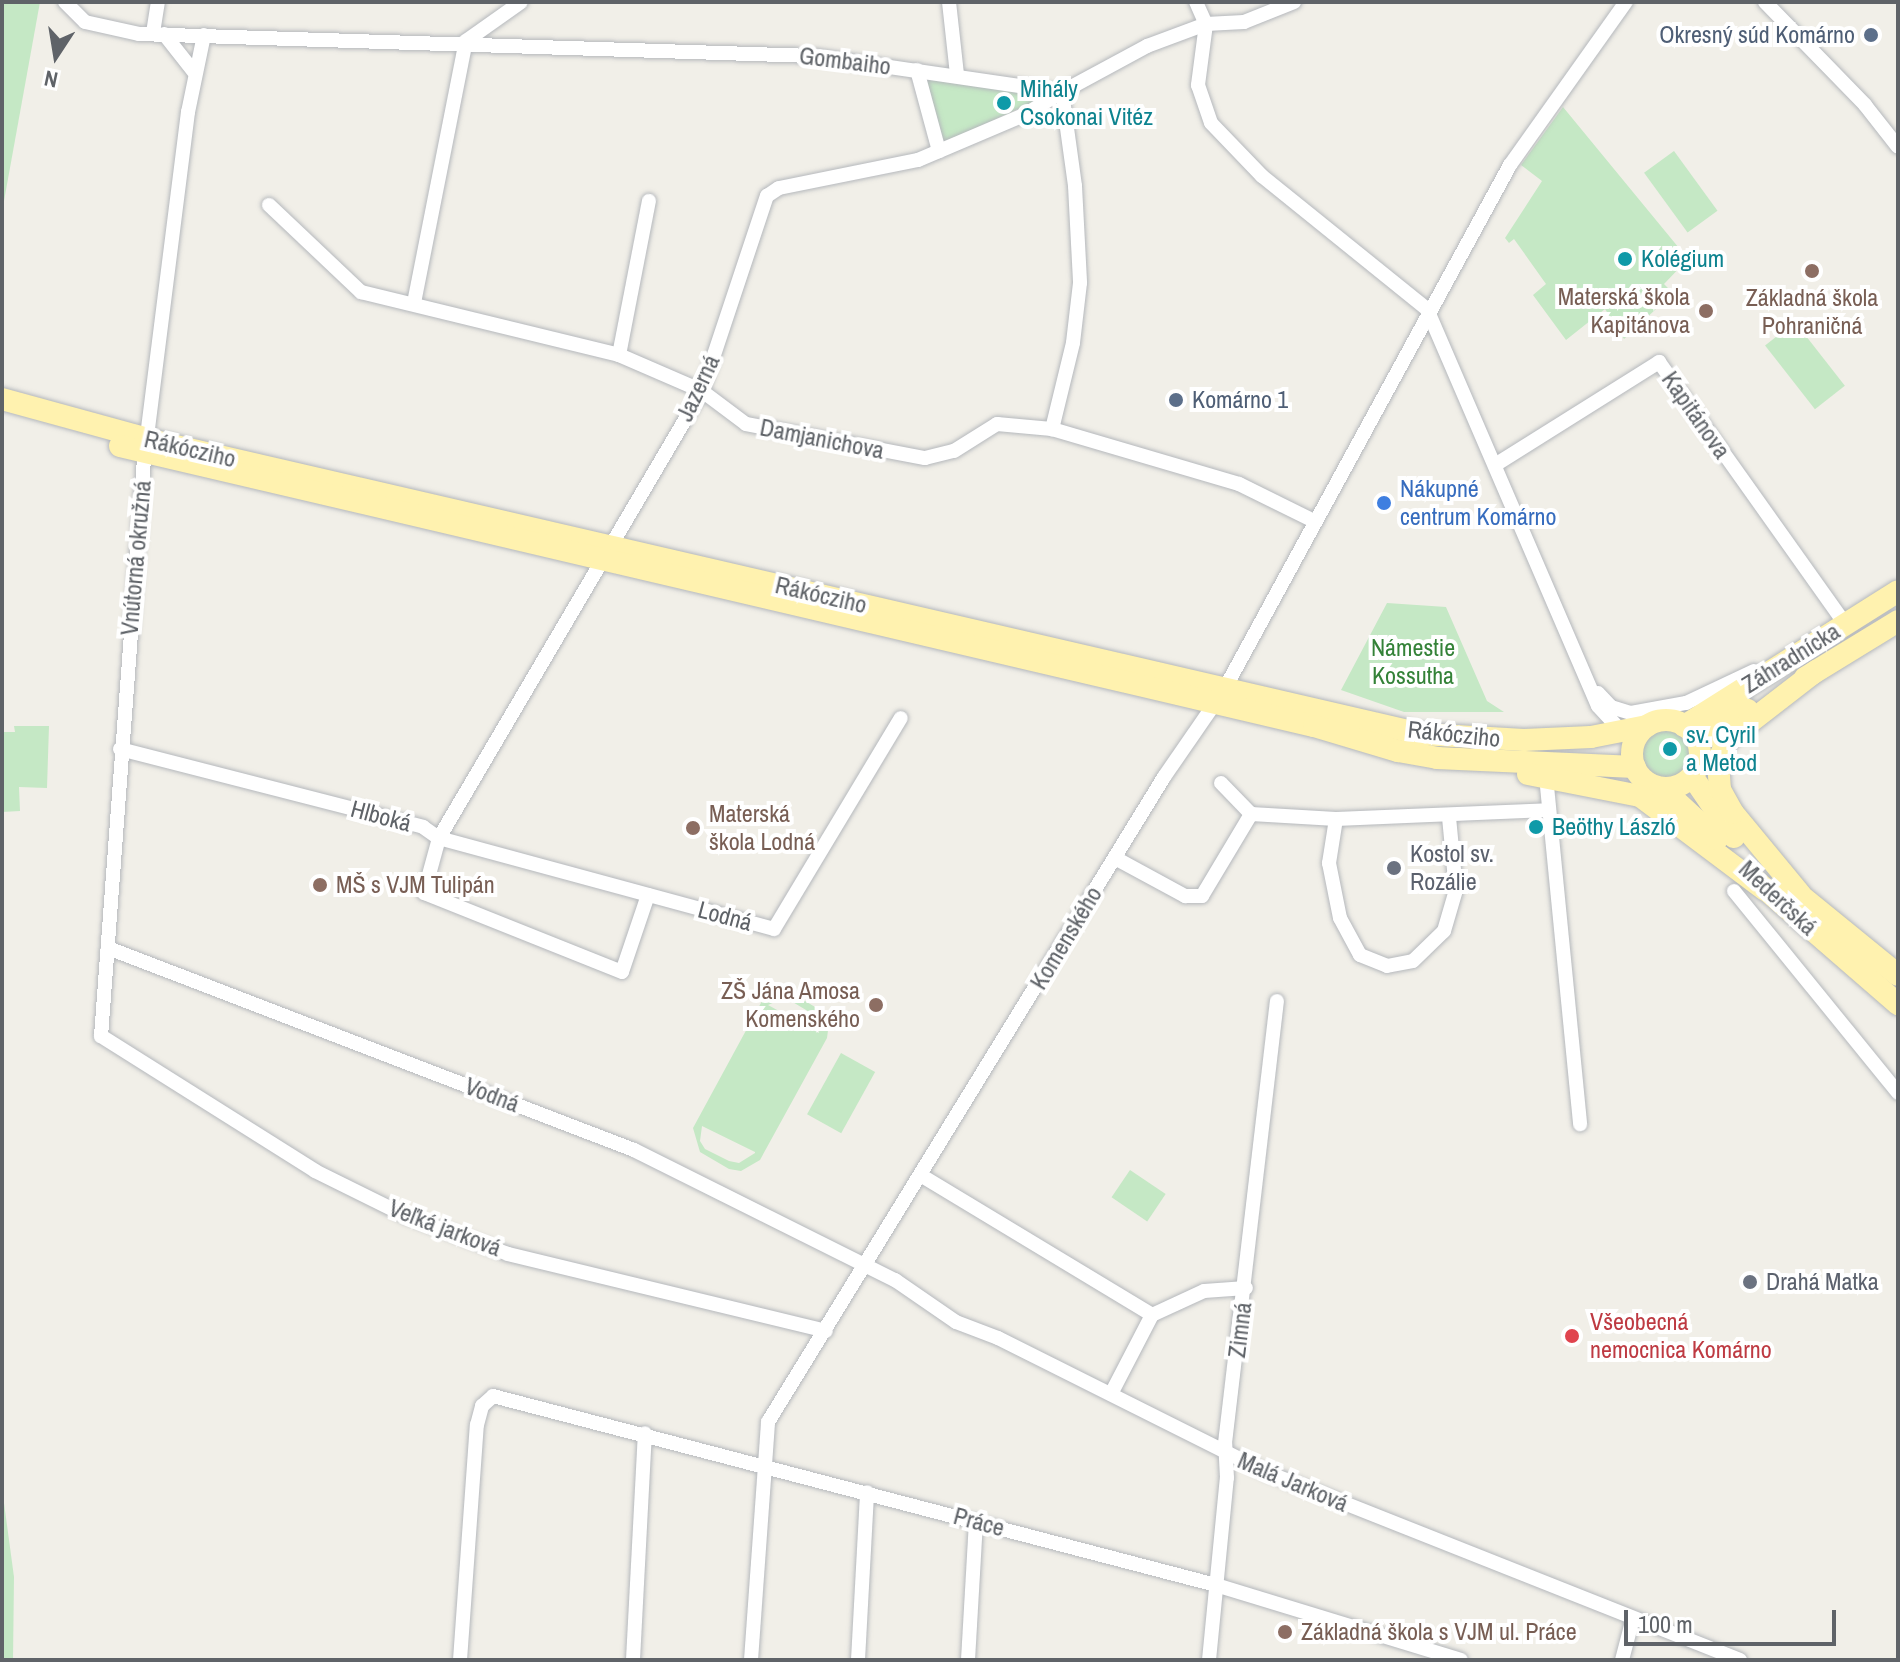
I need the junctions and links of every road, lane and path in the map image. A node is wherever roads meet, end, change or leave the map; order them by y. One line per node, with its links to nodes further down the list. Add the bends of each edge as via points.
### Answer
1 (65, 2): 10 (street, via 93,25)
2 (158, 2): 10 (street)
3 (521, 2): 12 (street)
4 (949, 2): 15 (street)
5 (1196, 2): 9 (street)
6 (1294, 2): 9 (street, via 1244,22)
7 (1626, 2): 22 (street, via 1510,165)
8 (1765, 2): 17 (street, via 1865,105)
9 (1206, 24): 16 (street, via 1147,46); 22 (street, via 1198,85 1211,123 1262,176)
10 (158, 34): 11 (street); 14 (street)
11 (204, 35): 12 (street); 14 (street, Vnútorná okružná)
12 (466, 41): 13 (street, Gombaiho, via 814,56); 21 (street)
13 (917, 70): 15 (street, Gombaiho); 18 (street)
14 (194, 72): 28 (street, Vnútorná okružná)
15 (957, 75): 16 (street, Gombaiho)
16 (1062, 92): 18 (street, Jazerná, via 1024,115); 27 (street, via 1075,186 1080,283 1073,343)
17 (1898, 147)
18 (939, 151): 24 (street, Jazerná, via 896,168 779,188 767,196)
19 (649, 201): 23 (street)
20 (269, 205): 21 (street, Damjanichova, via 361,292)
21 (414, 303): 23 (street, Damjanichova)
22 (1427, 309): 29 (street); 30 (street)
23 (619, 355): 24 (street, Damjanichova)
24 (702, 391): 27 (street, Damjanichova, via 746,424 909,456 954,451 997,424); 31 (street, Jazerná)
25 (2, 399): 28 (main road, Rákócziho)
26 (2, 406): 28 (main road, Rákócziho)
27 (1052, 429): 30 (street, Damjanichova, via 1239,484)
28 (145, 446): 31 (main road, Rákócziho); 43 (street, Vnútorná okružná)
29 (1495, 465): 34 (street, Kapitánova, via 1659,362); 37 (street)
30 (1314, 521): 38 (street)
31 (606, 554): 38 (main road, Rákócziho); 54 (street, Jazerná)
32 (1898, 591): 34 (main road, Záhradnícka)
33 (1898, 621): 36 (main road, Záhradnícka)
34 (1845, 624): 35 (main road, Záhradnícka)
35 (1808, 645): 37 (street, via 1686,703 1623,712); 42 (main road, Záhradnícka)
36 (1816, 671): 42 (main road, Záhradnícka); 58 (main road, via 1728,739 1718,761 1720,790 1733,813)
37 (1595, 690): 41 (street, via 1602,714)
38 (1219, 696): 41 (main road, Rákócziho, via 1437,735 1524,740); 44 (main road, Rákócziho); 55 (street, Komenského)
39 (901, 718): 59 (street, Lodná, via 774,929)
40 (1647, 726): 41 (main road, Rákócziho); 42 (main road, via 1664,721); 45 (main road, via 1634,744)
41 (1620, 730)
42 (1691, 734): 47 (main road, via 1699,760)
43 (120, 749): 54 (street, Hlboká, via 423,827); 60 (street, Vnútorná okružná)
44 (1437, 758): 45 (main road, Rákócziho); 46 (main road)
45 (1635, 767): 49 (main road, via 1643,780)
46 (1546, 776): 50 (street); 56 (main road, via 1640,796)
47 (1692, 776): 49 (main road); 58 (main road, Mederčská, via 1731,834)
48 (1221, 783): 51 (street)
49 (1662, 788): 56 (main road, Mederčská, via 1686,806)
50 (1548, 810): 52 (street); 66 (street)
51 (1251, 814): 53 (street); 55 (street, via 1202,896 1185,896)
52 (1449, 817): 53 (street); 53 (street, via 1456,890 1444,931 1413,961 1387,966 1360,955 1340,918 1329,863)
53 (1336, 819)
54 (439, 838): 59 (street, Lodná); 59 (street, Hlboká, via 424,893 622,972)
55 (1115, 858): 67 (street, Komenského)
56 (1765, 890): 63 (main road, Mederčská)
57 (1734, 891): 65 (street, Mederčská)
58 (1800, 894): 61 (main road, Mederčská)
59 (648, 895)
60 (108, 948): 64 (street, Vnútorná okružná); 68 (street, Vodná, via 634,1150)
61 (1898, 975)
62 (1277, 1001): 69 (street, Zimná)
63 (1898, 1004)
64 (101, 1036): 71 (street, Veľká jarková, via 315,1171 406,1216 508,1254)
65 (1896, 1087)
66 (1580, 1124)
67 (922, 1176): 68 (street, Komenského); 70 (street)
68 (865, 1266): 71 (street, Komenského); 72 (street, Malá Jarková, via 956,1322)
69 (1246, 1288): 70 (street, via 1204,1291); 74 (street, Zimná)
70 (1152, 1315): 72 (street)
71 (826, 1331): 75 (street, Komenského, via 768,1422)
72 (1111, 1394): 74 (street, Malá Jarková)
73 (645, 1433): 75 (street, Práce); 80 (street, Práce, via 493,1396 482,1406); 81 (street)
74 (1226, 1453): 78 (street, Zimná); 79 (street, Malá Jarková)
75 (762, 1464): 76 (street, Práce); 82 (street, Komenského)
76 (867, 1492): 77 (street, Práce); 83 (street)
77 (976, 1521): 78 (street, Práce); 84 (street)
78 (1216, 1585): 85 (street, Zimná); 86 (street, Práce)
79 (1633, 1618): 87 (street); 88 (street, Malá Jarková)
80 (460, 1660)
81 (633, 1660)
82 (751, 1660)
83 (858, 1660)
84 (968, 1660)
85 (1209, 1660)
86 (1461, 1660)
87 (1622, 1660)
88 (1740, 1660)

